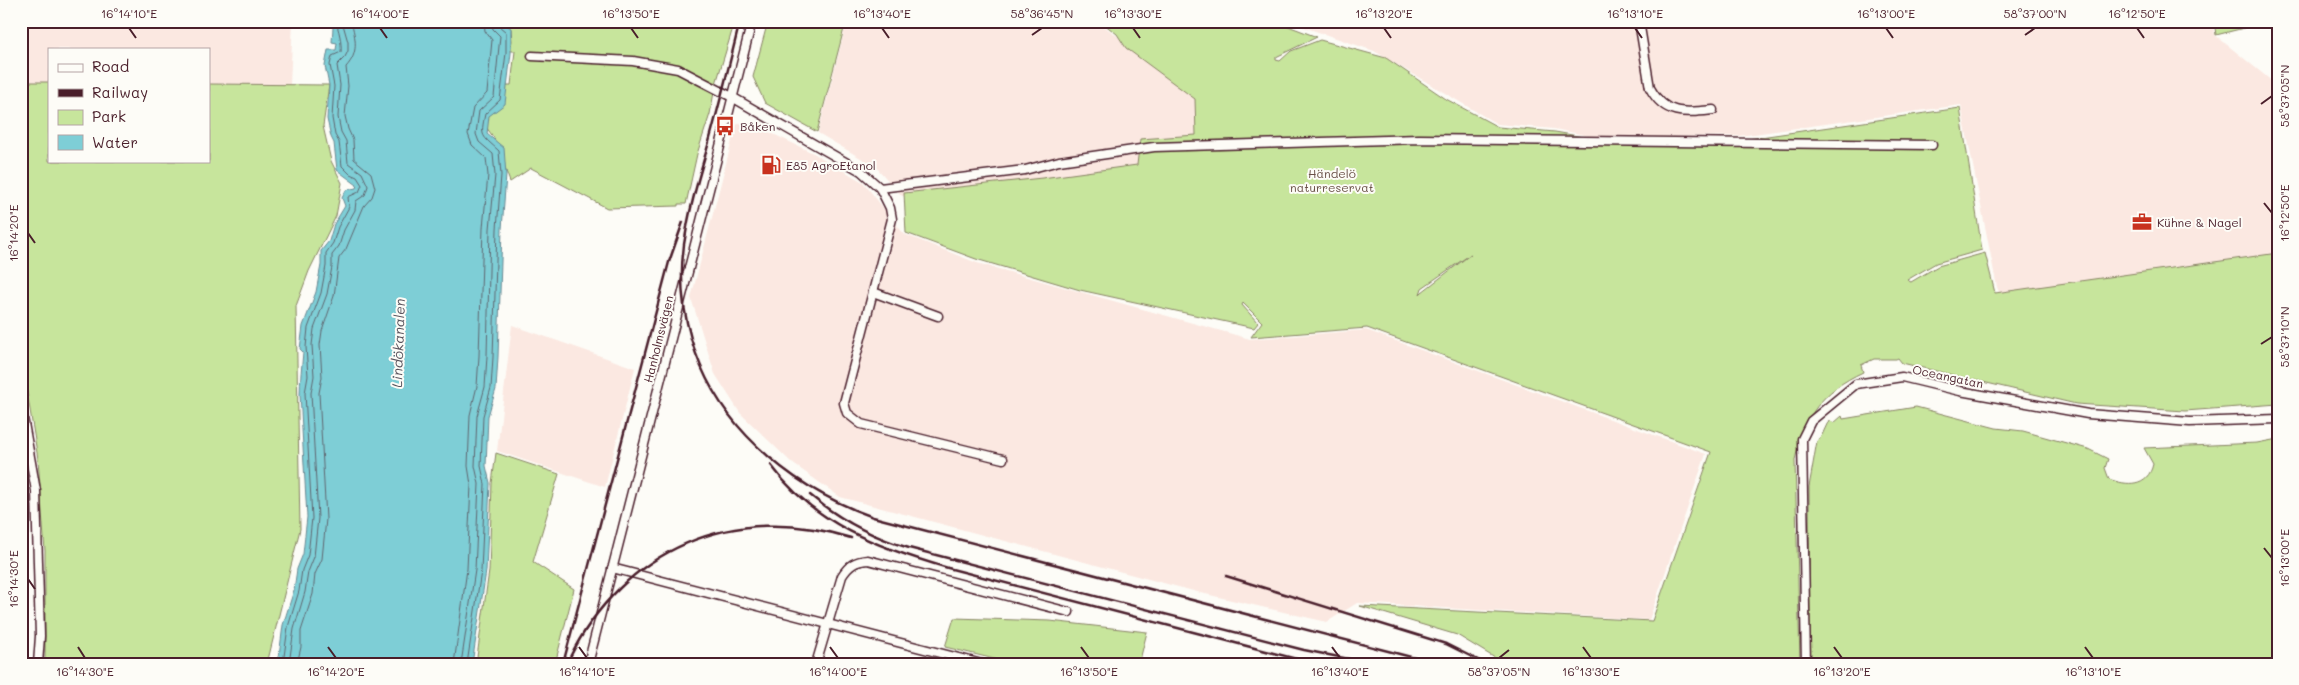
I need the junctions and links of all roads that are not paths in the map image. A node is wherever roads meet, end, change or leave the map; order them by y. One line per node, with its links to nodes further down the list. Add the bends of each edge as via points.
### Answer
1 (752, 21): 4 (street, Hanholmsvägen)
2 (1639, 21): 5 (street, via 1650,88 1655,97 1676,111)
3 (532, 56): 4 (street, via 633,61 678,69)
4 (732, 97): 7 (street, via 861,171); 13 (street, Hanholmsvägen)
5 (1713, 110)
6 (1932, 145): 7 (street, via 1419,139 1154,147 1059,161 1025,170)
7 (880, 188): 8 (street, via 892,219)
8 (873, 292): 9 (street); 12 (street, via 844,403 847,413 861,424)
9 (938, 316)
10 (21, 406): 16 (street, via 36,491)
11 (2278, 419): 20 (street, Oceangatan, via 2190,422 2088,414 1902,377 1856,384 1811,421 1802,439)
12 (1003, 459)
13 (612, 568): 15 (street); 17 (street, Hanholmsvägen)
14 (1069, 612): 15 (street, via 868,560 857,561 847,567)
15 (828, 624): 18 (street); 19 (street)
16 (38, 664)
17 (588, 664)
18 (816, 664)
19 (982, 664)
20 (1806, 664)

